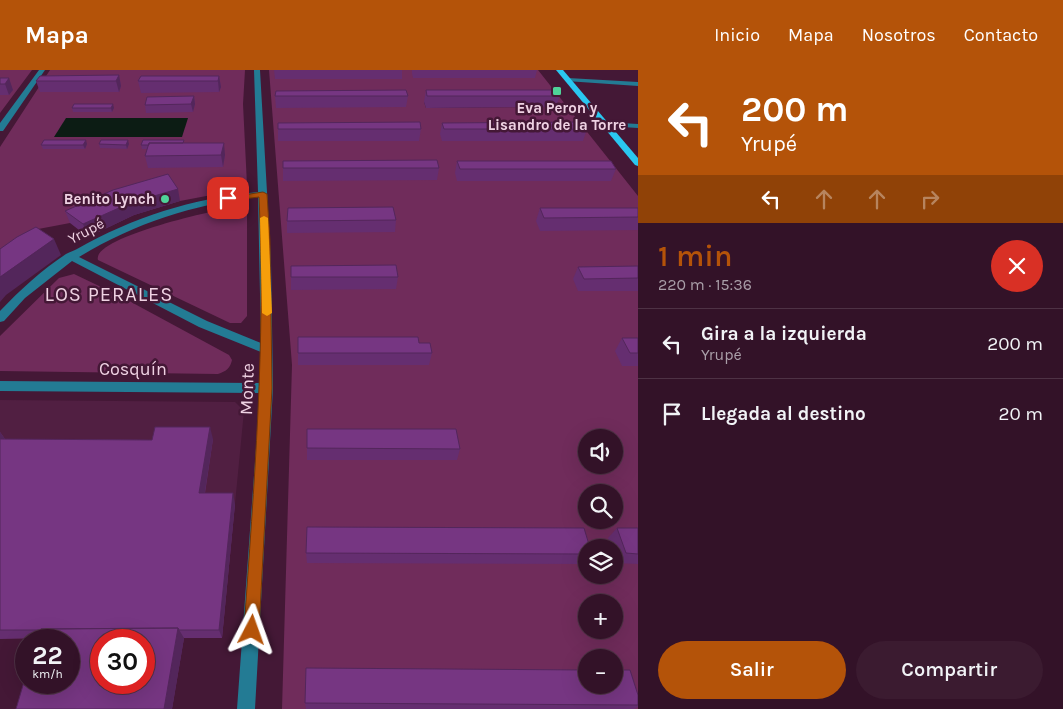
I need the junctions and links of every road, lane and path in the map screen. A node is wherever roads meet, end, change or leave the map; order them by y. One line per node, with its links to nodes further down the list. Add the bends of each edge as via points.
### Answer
1 (42, 70): 8 (street)
2 (257, 70): 10 (street, Monte)
3 (559, 70): 4 (main road)
4 (568, 80): 5 (street); 6 (main road)
5 (638, 84)
6 (606, 124): 7 (street); 9 (main road)
7 (638, 126)
8 (0, 129)
9 (638, 163)
10 (263, 194): 11 (street, Yrupé, via 211,200 162,214); 13 (street, Monte)
11 (70, 256): 12 (street, Yrupé, via 37,281); 13 (street, via 203,324)
12 (0, 318)
13 (267, 350): 15 (street, Monte)
14 (0, 386): 15 (street, Cosquín)
15 (266, 388): 16 (street, Monte)
16 (246, 709)

